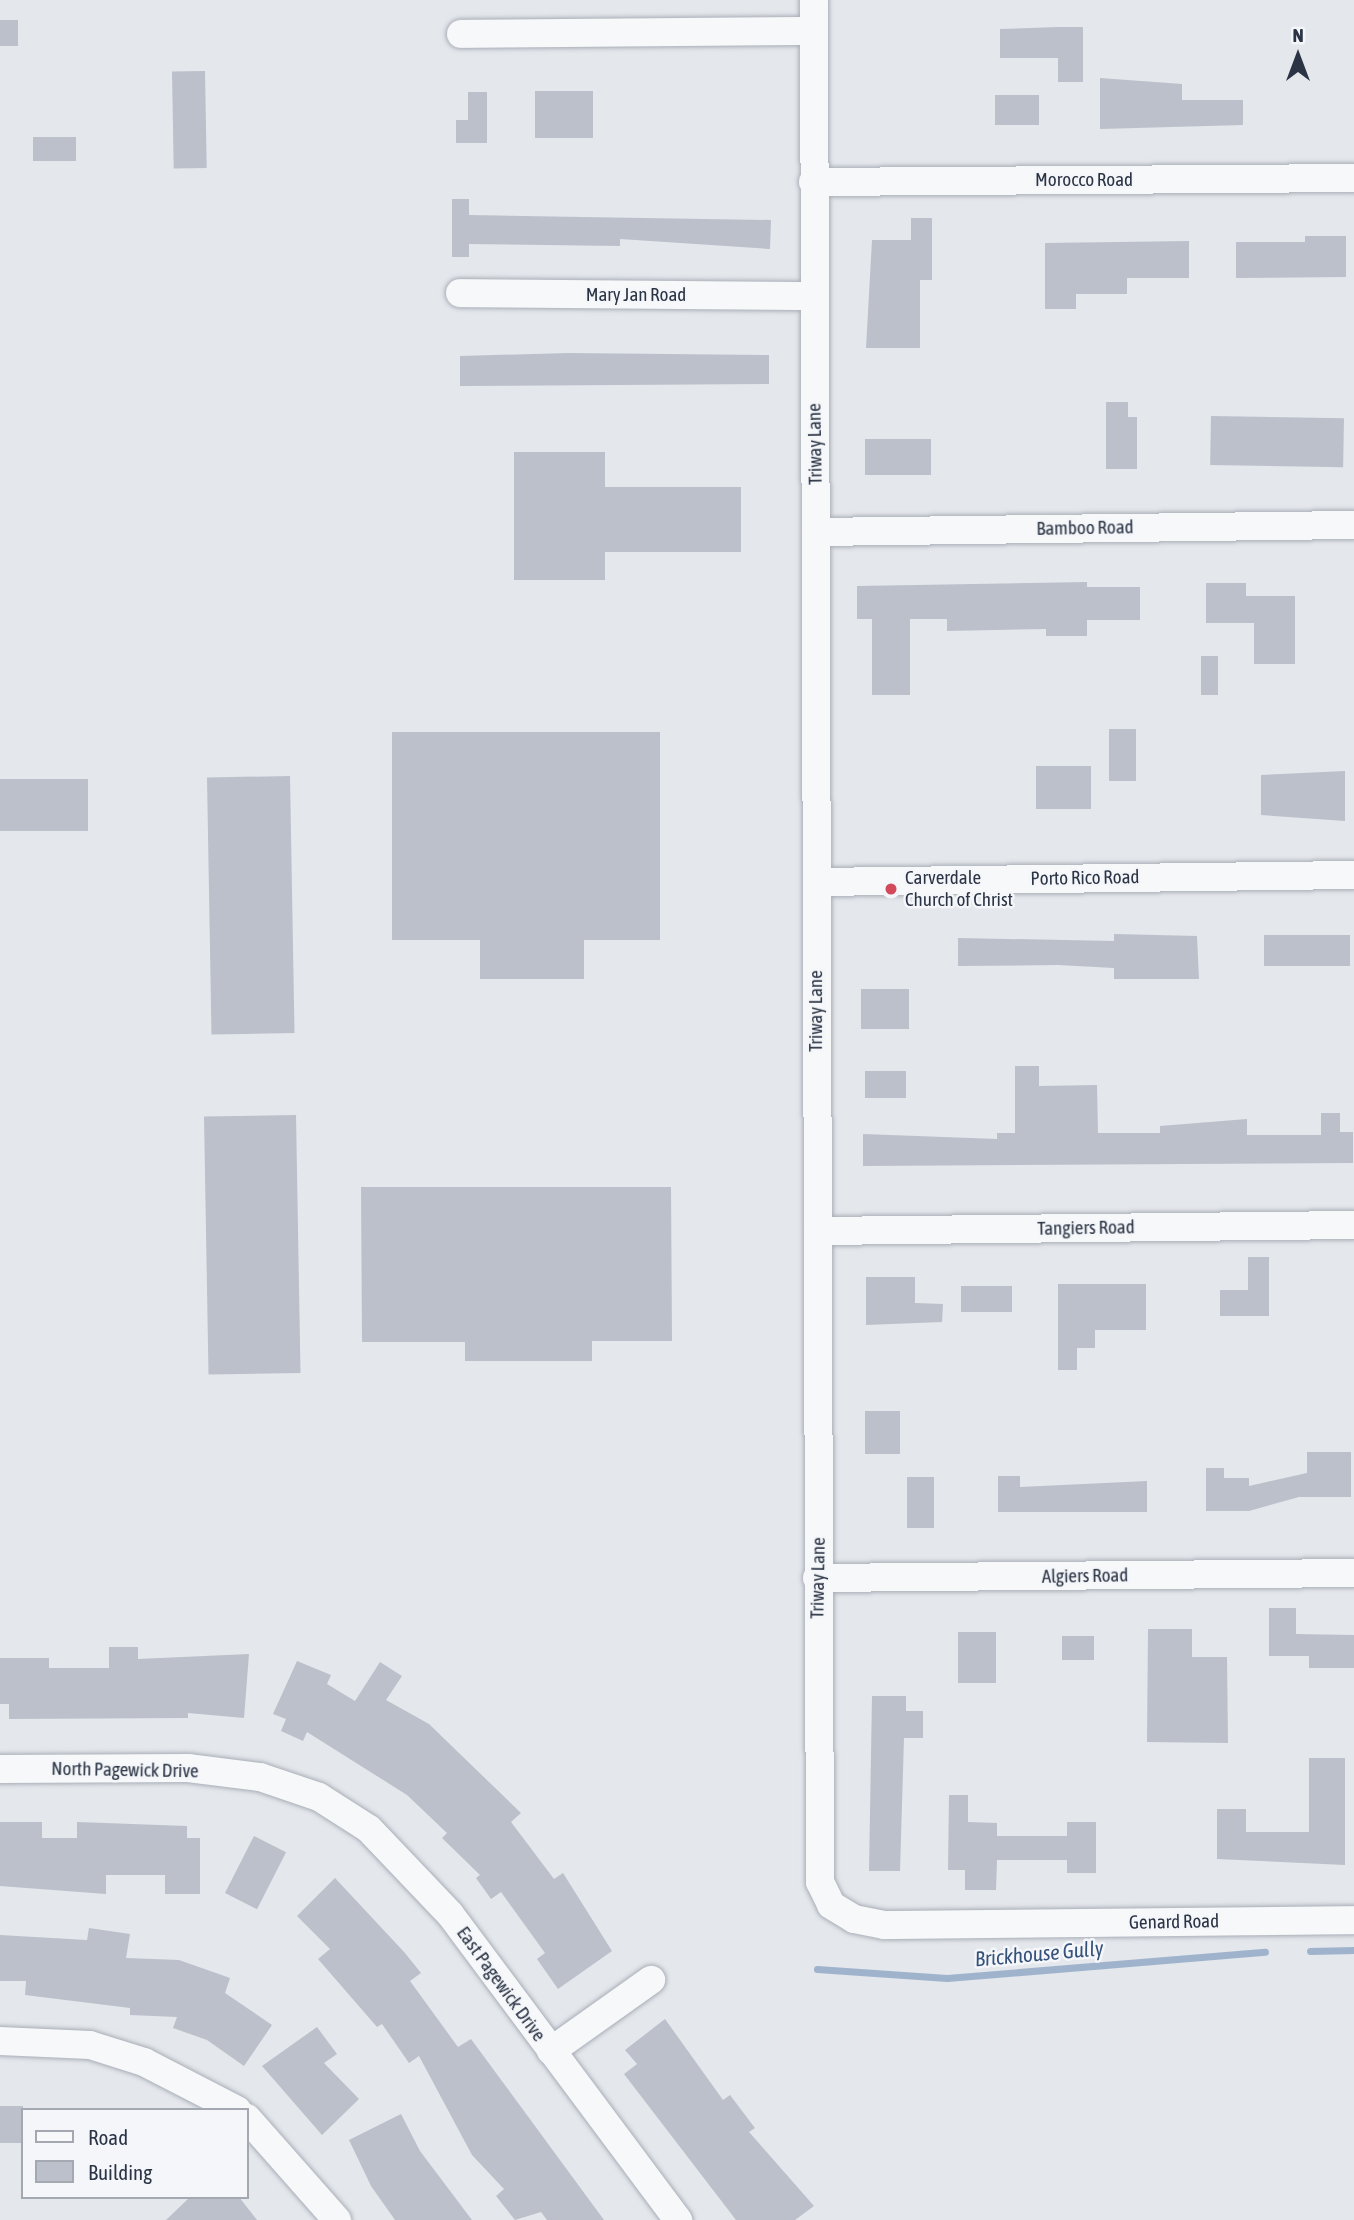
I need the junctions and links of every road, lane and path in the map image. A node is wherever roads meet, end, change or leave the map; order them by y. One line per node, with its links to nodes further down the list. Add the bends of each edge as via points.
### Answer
1 (814, 0): 2 (street, Triway Lane)
2 (814, 31): 3 (street); 5 (street, Triway Lane)
3 (461, 34)
4 (1354, 178): 5 (street, Morocco Road)
5 (813, 182): 7 (street, Triway Lane)
6 (460, 293): 7 (street, Mary Jan Road)
7 (813, 296): 9 (street, Triway Lane)
8 (1354, 525): 9 (street, Bamboo Road)
9 (816, 532): 11 (street, Triway Lane)
10 (1354, 876): 11 (street, Porto Rico Road)
11 (817, 881): 13 (street, Triway Lane)
12 (1354, 1225): 13 (street, Tangiers Road)
13 (818, 1231): 15 (street, Triway Lane)
14 (1354, 1573): 15 (street, Algiers Road)
15 (817, 1578): 19 (street, Triway Lane, via 820,1882 831,1905 854,1919)
16 (0, 1769): 17 (street, North Pagewick Drive, via 188,1768)
17 (290, 1787): 22 (street, East Pagewick Drive, via 319,1797 369,1829 418,1875)
18 (1354, 1920): 19 (street, Genard Road)
19 (909, 1924)
20 (651, 1980): 22 (street)
21 (0, 2040): 23 (street, via 90,2045 144,2062)
22 (551, 2051): 26 (street, East Pagewick Drive)
23 (233, 2108)
24 (248, 2119): 25 (street)
25 (337, 2220)
26 (678, 2220)

